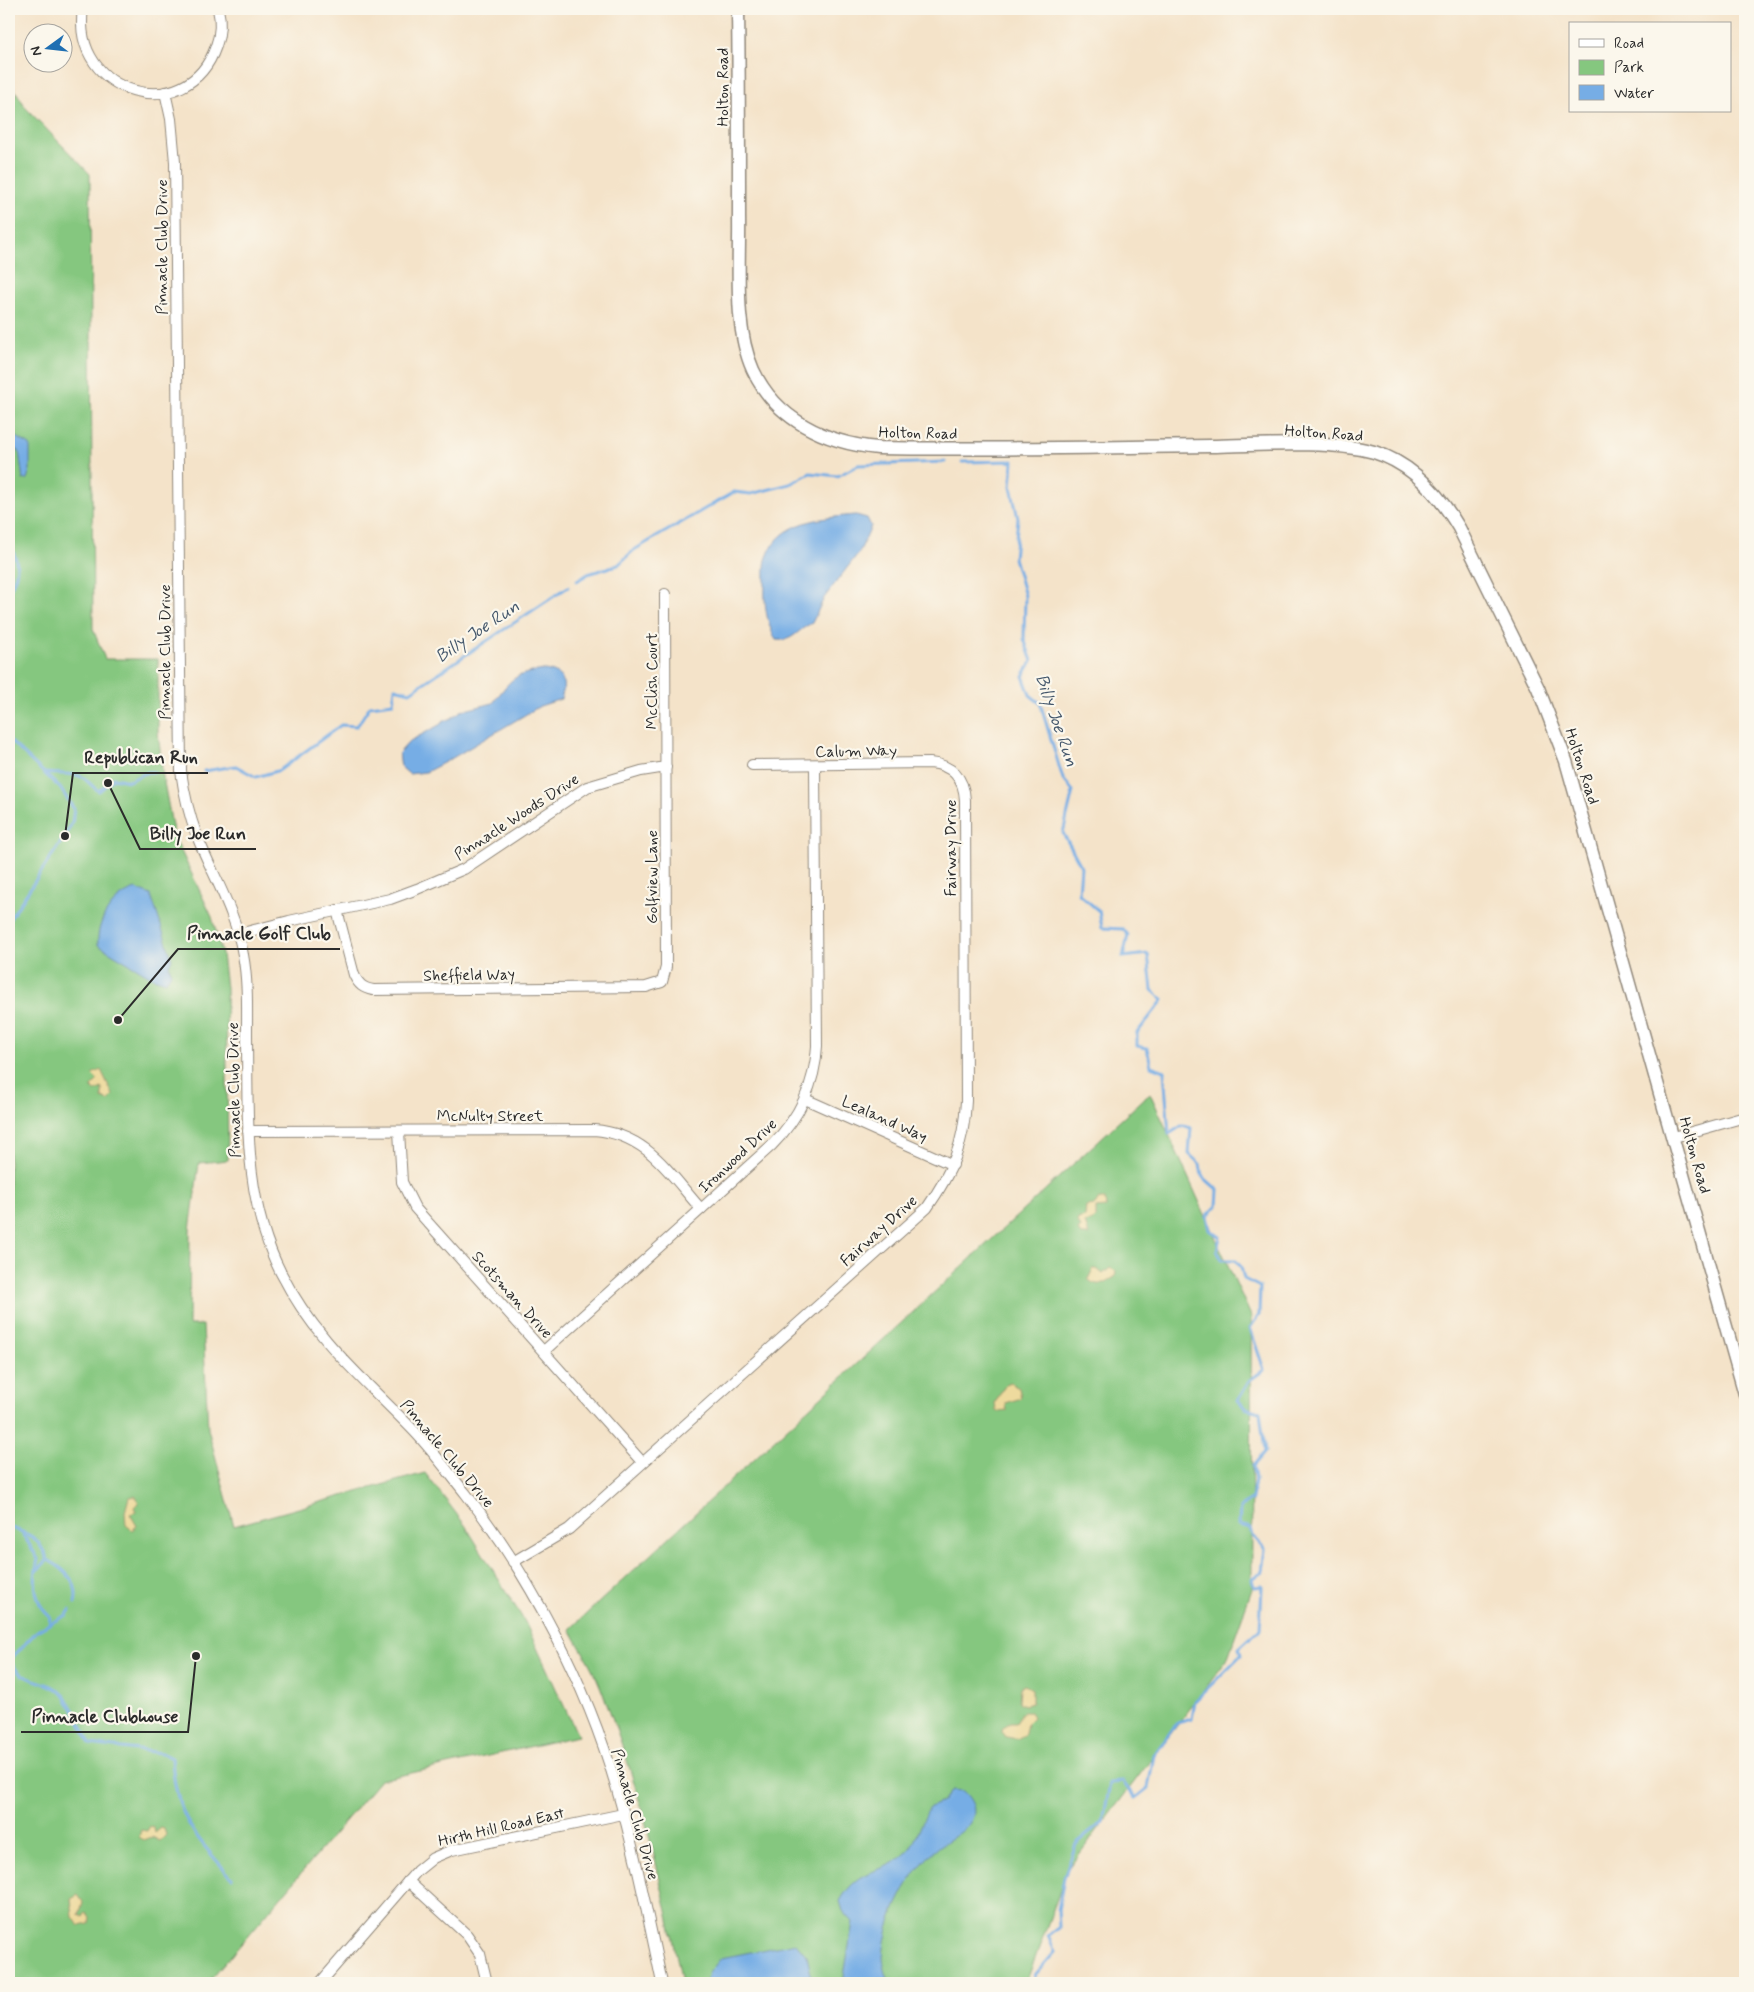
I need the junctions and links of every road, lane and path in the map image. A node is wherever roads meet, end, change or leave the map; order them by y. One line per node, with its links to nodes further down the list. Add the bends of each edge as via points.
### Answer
1 (83, 9): 4 (street, via 83,42 103,74 132,91)
2 (218, 9): 4 (street, via 218,41 209,61 193,79)
3 (738, 9): 17 (street, Holton Road, via 740,292 744,340 752,369 769,396 806,428 841,442 878,448 1349,447 1400,463 1436,494 1460,528 1538,688 1558,738)
4 (165, 92): 11 (street, Pinnacle Club Drive, via 175,162 181,770 195,832 225,895)
5 (665, 594): 8 (street, McClish Court)
6 (752, 765): 7 (street, Calum Way)
7 (815, 766): 9 (street, Calum Way, via 930,763 944,766); 13 (street, Ironwood Drive, via 817,1046 813,1076)
8 (666, 767): 10 (street, Pinnacle Woods Drive, via 587,787 504,844 442,879 390,899); 12 (street, Golfview Lane, via 666,967)
9 (958, 775): 18 (street, Fairway Drive, via 965,791 966,1101 964,1130)
10 (337, 910): 11 (street, Pinnacle Woods Drive); 12 (street, Sheffield Way, via 354,976 364,989)
11 (239, 934): 16 (street, Pinnacle Club Drive, via 247,995)
12 (659, 985)
13 (805, 1099): 18 (street, Lealand Way); 19 (street, Ironwood Drive, via 780,1137)
14 (1745, 1117): 17 (street)
15 (400, 1131): 16 (street, McNulty Street); 19 (street, McNulty Street, via 614,1132 637,1141 649,1151); 20 (street, Scotsman Drive, via 400,1175 408,1197)
16 (248, 1132): 23 (street, Pinnacle Club Drive, via 250,1170 258,1212 275,1260 295,1299 326,1343 417,1434 469,1498)
17 (1674, 1137): 21 (street, Holton Road)
18 (953, 1165): 22 (street, Fairway Drive, via 926,1208)
19 (701, 1209): 20 (street, Ironwood Drive)
20 (544, 1351): 22 (street, Scotsman Drive)
21 (1745, 1394)
22 (642, 1462): 23 (street, Fairway Drive, via 570,1529)
23 (513, 1562): 24 (street, Pinnacle Club Drive, via 554,1634 589,1709)
24 (623, 1814): 25 (street, Hirth Hill Road East, via 452,1850 424,1864); 28 (street, Pinnacle Club Drive)
25 (408, 1881): 26 (street, Hirth Hill Road East); 27 (street, via 468,1935 480,1954)
26 (320, 1983)
27 (487, 1983)
28 (662, 1983)

